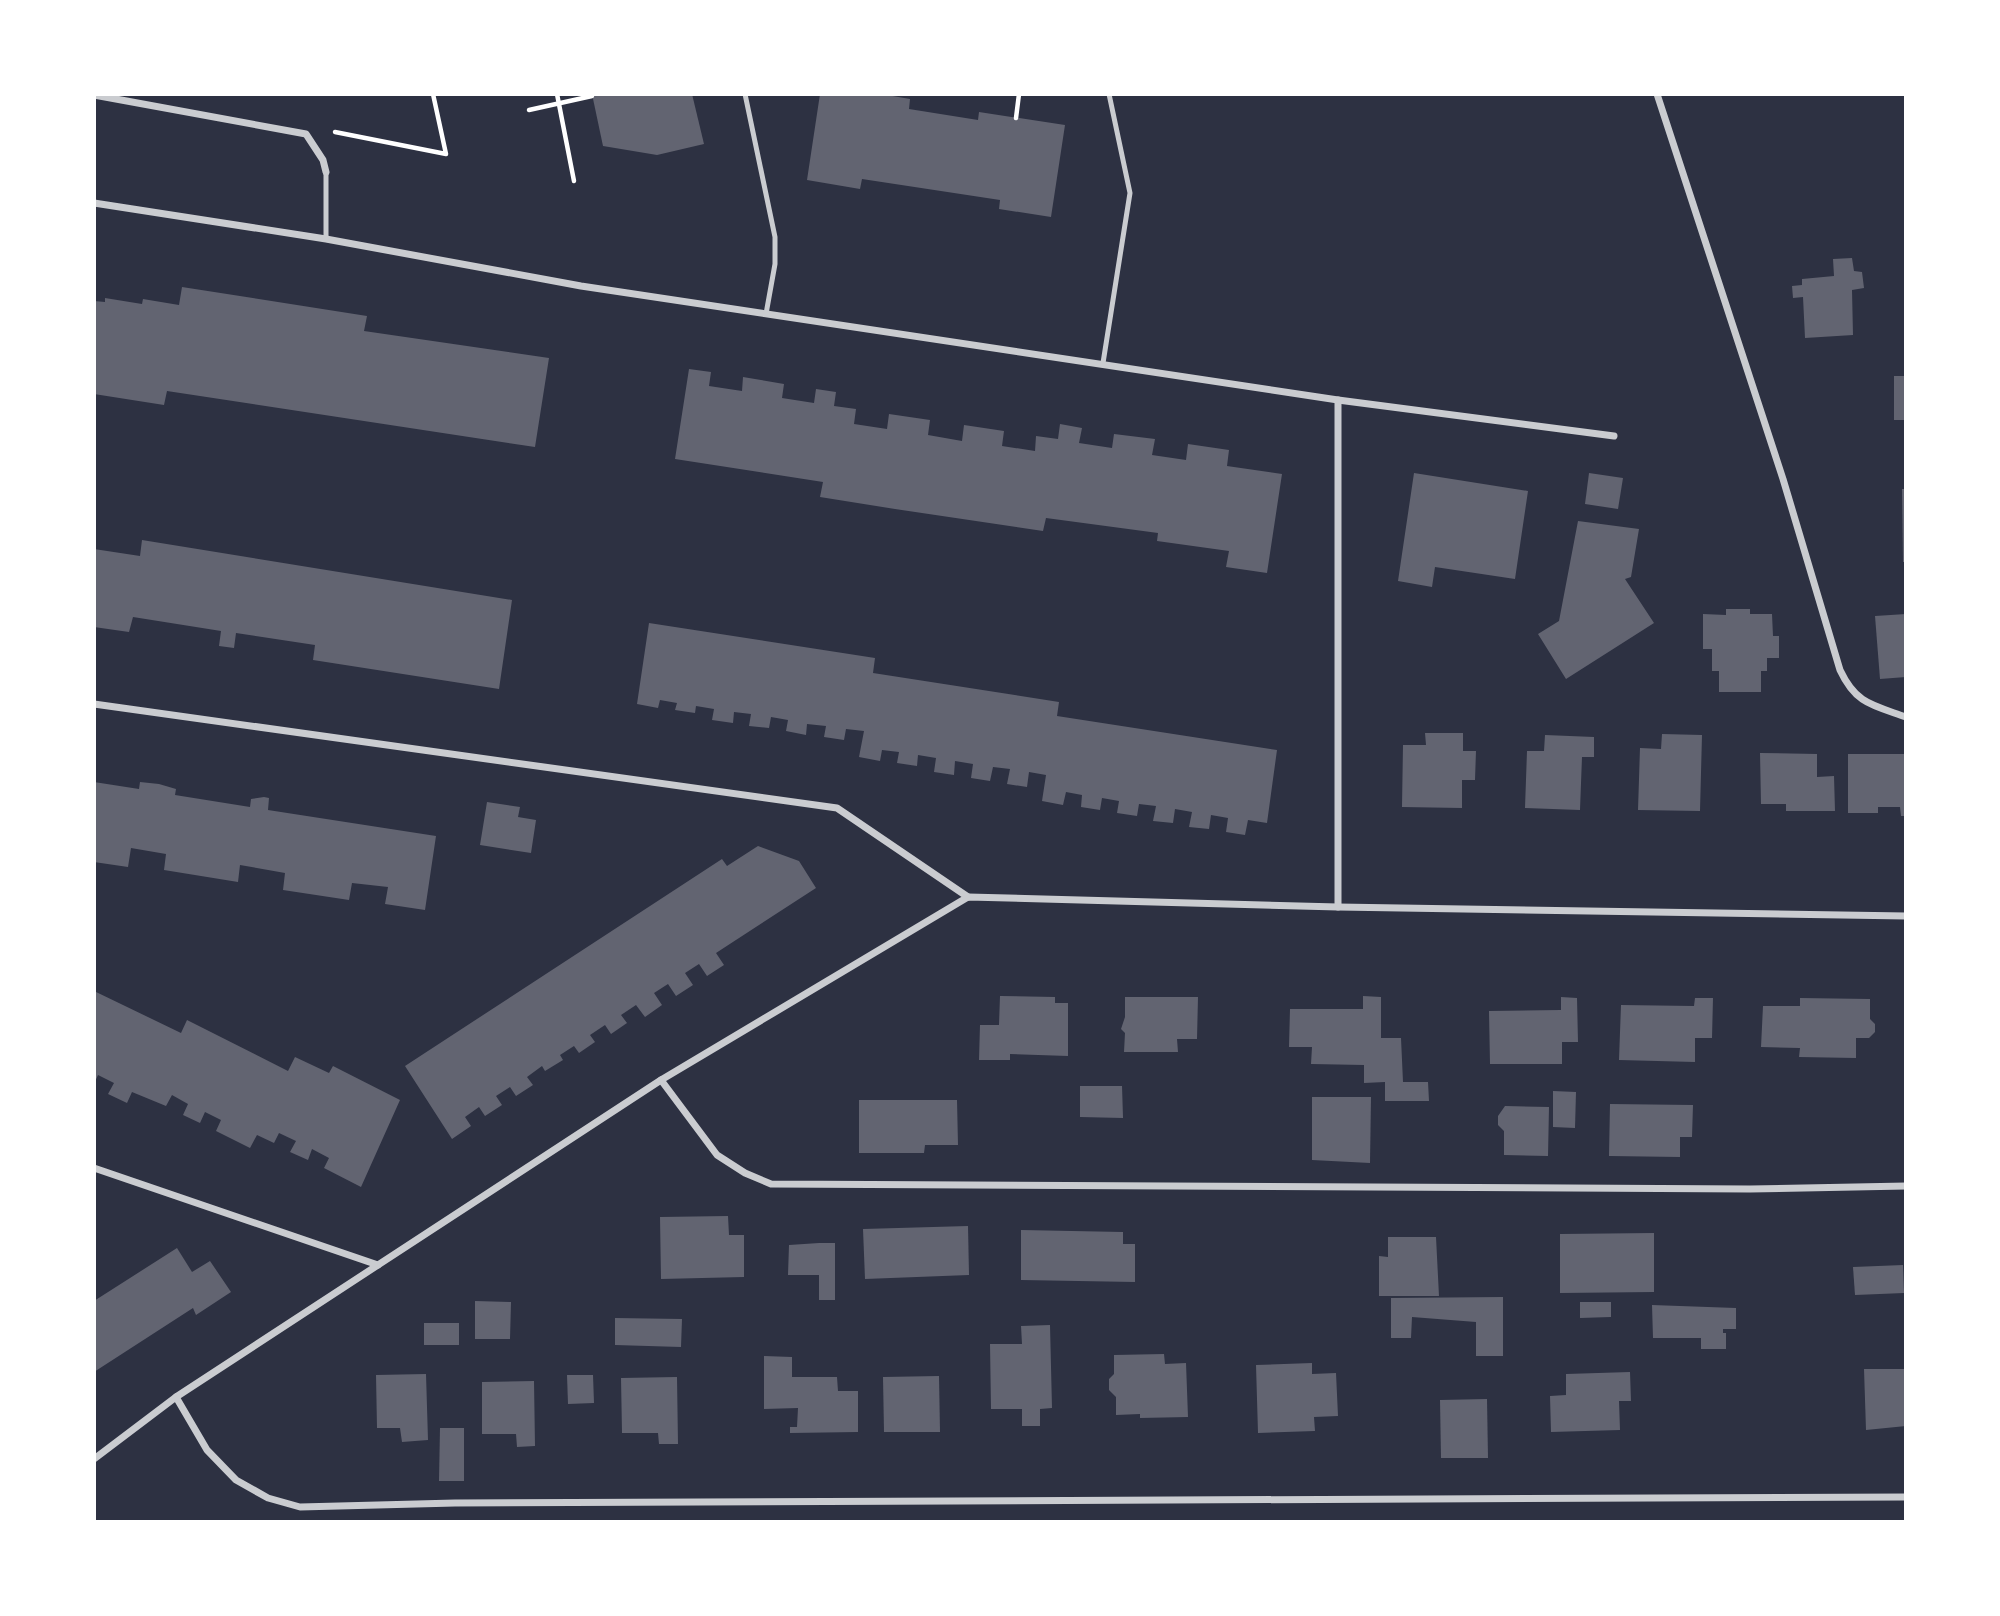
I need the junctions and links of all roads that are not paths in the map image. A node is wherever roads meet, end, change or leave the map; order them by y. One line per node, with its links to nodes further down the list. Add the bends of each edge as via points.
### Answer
1 (94, 94): 5 (street, via 306,134)
2 (745, 94): 8 (lane, via 775,237)
3 (1110, 94): 9 (lane, via 1130,192)
4 (1657, 94): 13 (street, via 1783,478 1840,670 1850,692)
5 (326, 172): 7 (lane)
6 (94, 203): 7 (street)
7 (326, 239): 8 (street)
8 (766, 314): 9 (street)
9 (1103, 363): 10 (street)
10 (1338, 400): 11 (street); 15 (street)
11 (1614, 436)
12 (94, 704): 14 (street, via 837,808)
13 (1906, 717)
14 (968, 897): 15 (street); 17 (street)
15 (1338, 907): 16 (street)
16 (1906, 916)
17 (661, 1080): 19 (street, via 717,1155 771,1184); 20 (street)
18 (94, 1168): 20 (street)
19 (1906, 1186)
20 (378, 1265): 21 (street)
21 (176, 1397): 22 (street); 23 (street, via 206,1450 236,1480 268,1498 300,1507)
22 (94, 1459)
23 (1906, 1497)

